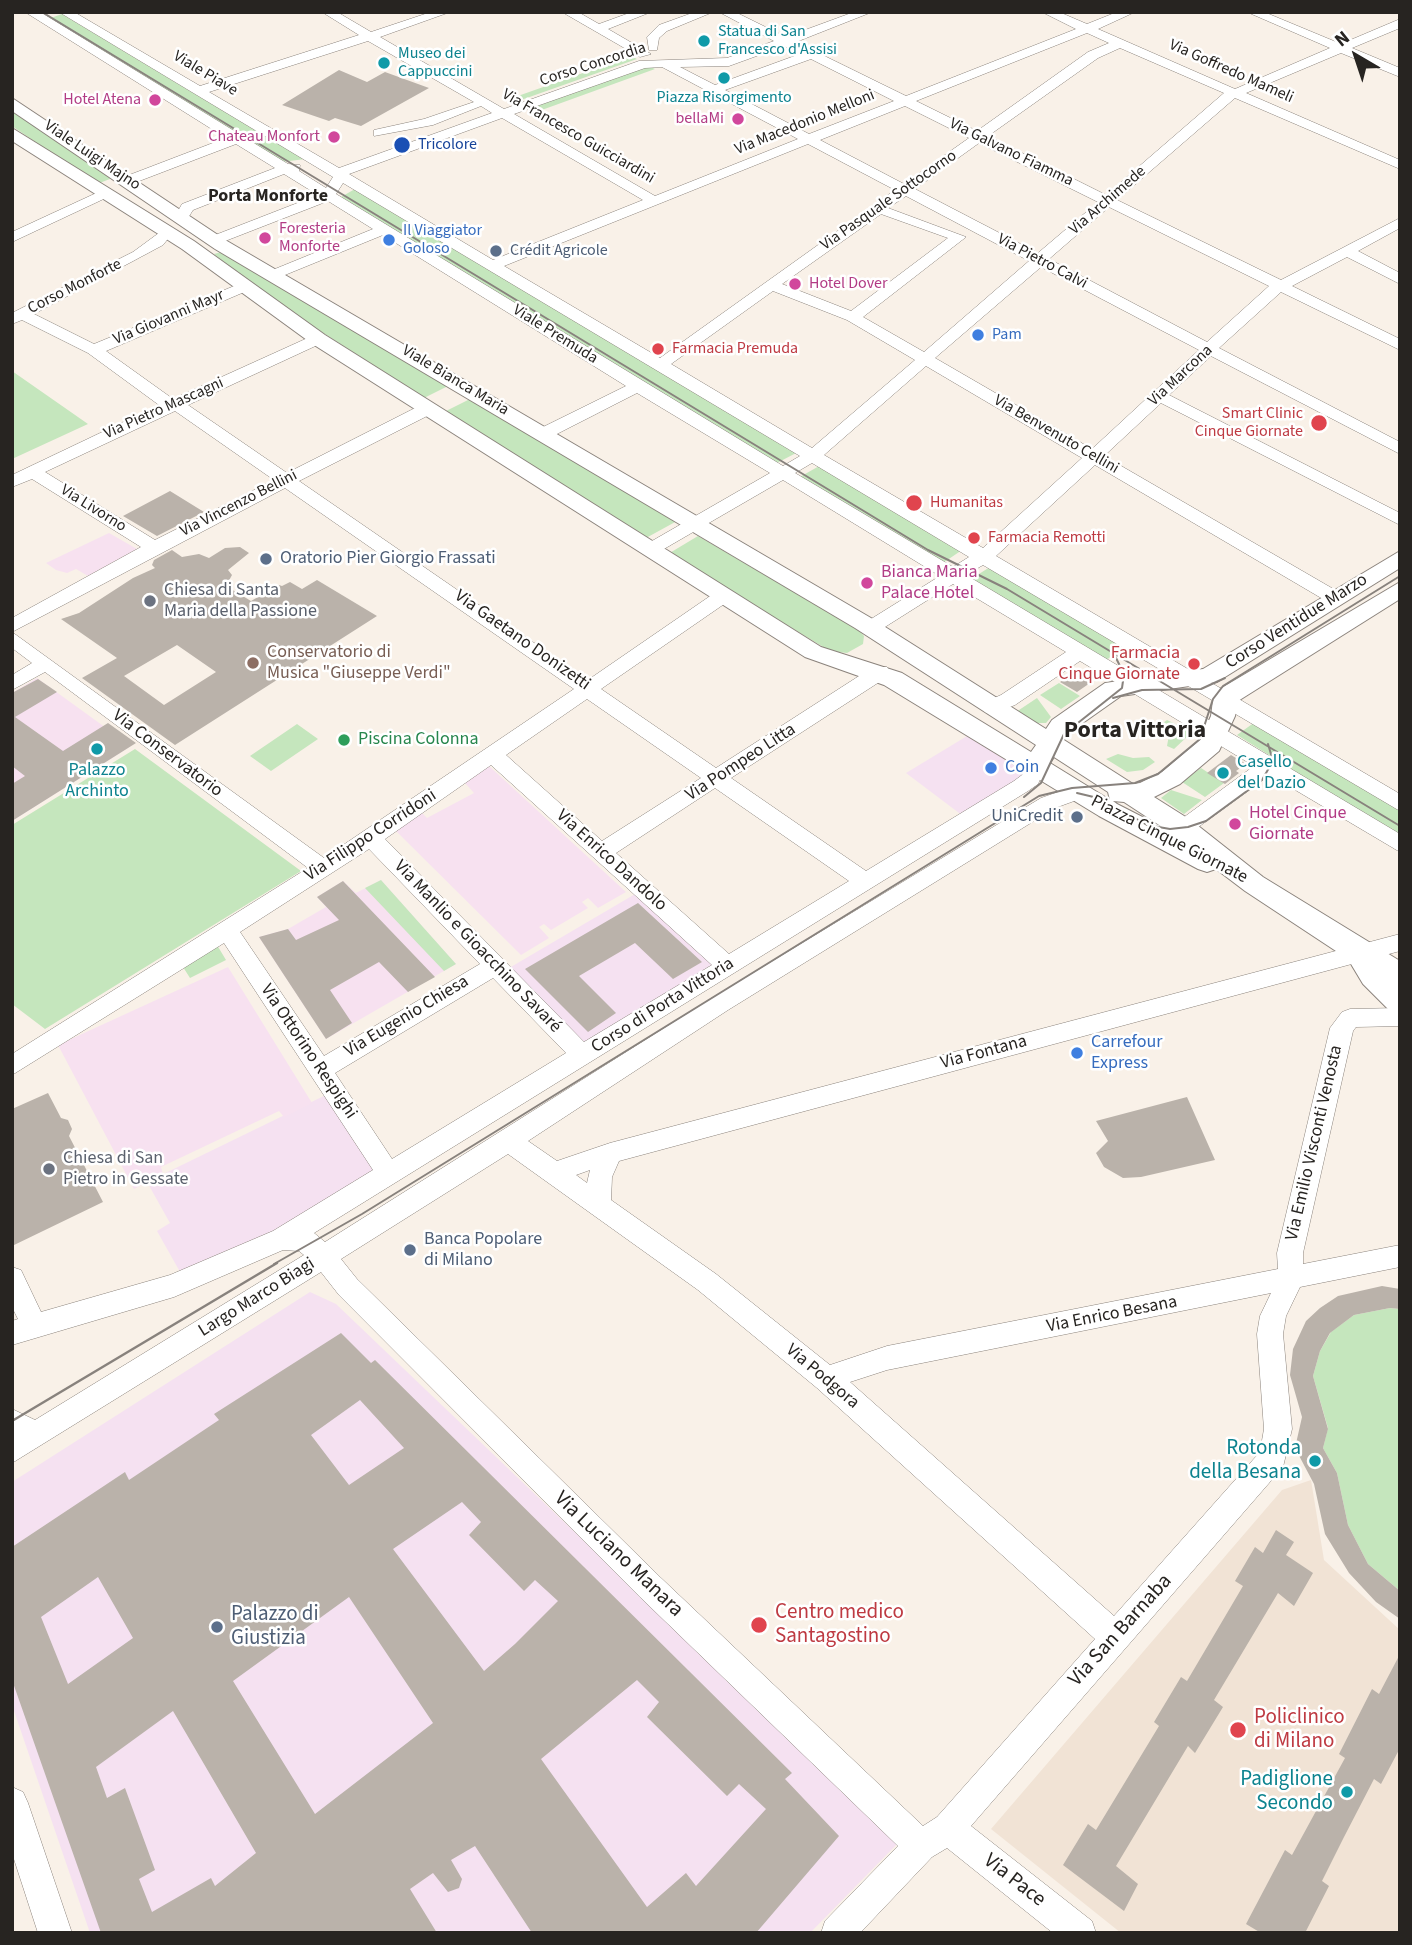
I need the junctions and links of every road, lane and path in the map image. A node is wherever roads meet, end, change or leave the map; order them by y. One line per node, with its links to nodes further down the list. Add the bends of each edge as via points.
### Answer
1 (65, 12): 29 (street, Viale Piave)
2 (328, 12): 17 (street, Via Francesco Guicciardini)
3 (444, 12): 17 (street)
4 (568, 12): 15 (street)
5 (645, 12): 15 (street)
6 (707, 12): 21 (street, via 663,28)
7 (725, 12): 19 (street)
8 (866, 12): 19 (street)
9 (1048, 12): 16 (street, Via Goffredo Mameli)
10 (1129, 12): 16 (street, Via Macedonio Melloni)
11 (1253, 12): 22 (street)
12 (40, 13): 13 (street); 38 (street)
13 (20, 21)
14 (1400, 23): 22 (street, Via Archimede)
15 (598, 28): 21 (street, via 622,41)
16 (1087, 29): 18 (street, Via Macedonio Melloni); 20 (street, Via Goffredo Mameli)
17 (369, 36): 29 (street); 33 (street, Via Francesco Guicciardini)
18 (1059, 40): 24 (street); 31 (street, Via Macedonio Melloni)
19 (785, 43): 23 (street); 26 (street, via 729,62)
20 (1121, 43): 24 (street, Via Pasquale Sottocorno); 30 (street, Via Goffredo Mameli)
21 (650, 47): 26 (street); 34 (street, Corso Concordia, via 629,63)
22 (1340, 48): 27 (street); 30 (street, Via Archimede)
23 (810, 55): 28 (street); 31 (street, Via Galvano Fiamma)
24 (1093, 55): 37 (street, Via Pasquale Sottocorno)
25 (660, 62): 26 (street, Via Pietro Calvi); 34 (street, Corso Concordia)
26 (683, 68): 28 (street, Via Pietro Calvi)
27 (1400, 73)
28 (714, 90): 39 (street, Via Pietro Calvi)
29 (199, 91): 41 (street, Viale Piave)
30 (1236, 93): 40 (street, Via Goffredo Mameli); 49 (street, Via Archimede)
31 (906, 101): 37 (street, Via Galvano Fiamma); 39 (street, Via Macedonio Melloni)
32 (12, 103): 44 (main road, Viale Luigi Majno)
33 (480, 104): 34 (street, Via Francesco Guicciardini); 35 (street)
34 (501, 112): 41 (street, Corso Concordia, via 352,163); 43 (street, Corso Concordia); 48 (street, Via Francesco Guicciardini)
35 (379, 132)
36 (12, 133): 46 (main road, Viale Luigi Majno)
37 (978, 137): 45 (street, Via Pasquale Sottocorno); 49 (street, Via Galvano Fiamma)
38 (236, 139): 42 (street); 44 (street)
39 (809, 139): 45 (street, Via Pietro Calvi); 48 (street, Via Macedonio Melloni)
40 (1400, 165)
41 (327, 166): 42 (street, Corso Concordia); 43 (street, Viale Piave)
42 (285, 169): 47 (street); 51 (street, Corso Concordia)
43 (341, 174): 47 (street); 61 (street, Viale Premuda)
44 (129, 180): 46 (main road); 51 (main road, Viale Luigi Majno)
45 (904, 189): 60 (street, Via Pietro Calvi); 64 (street, Via Pasquale Sottocorno)
46 (105, 193): 53 (main road, Viale Luigi Majno); 55 (street)
47 (328, 196): 54 (street, Viale Premuda); 56 (street)
48 (654, 201): 61 (street, Via Macedonio Melloni)
49 (1108, 201): 60 (street, Via Archimede); 65 (street, Via Galvano Fiamma)
50 (887, 212): 68 (street, via 959,237)
51 (175, 214): 53 (main road); 56 (main road, Viale Luigi Majno)
52 (1400, 222): 58 (street, Via Marcona)
53 (160, 227): 57 (main road, Viale Luigi Majno); 59 (street, Corso Monforte, via 158,242)
54 (385, 229): 62 (street); 75 (street, Viale Premuda)
55 (12, 237)
56 (215, 240): 57 (main road); 62 (main road, Viale Bianca Maria)
57 (188, 245): 59 (street, Corso Monforte); 66 (main road)
58 (1345, 250): 63 (street); 65 (street, Via Marcona)
59 (138, 255): 67 (street, Corso Monforte)
60 (1039, 261): 71 (street, Via Pietro Calvi); 73 (street, Via Archimede)
61 (493, 265): 74 (street, Viale Premuda)
62 (275, 274): 76 (main road, Viale Bianca Maria)
63 (1400, 279)
64 (770, 285): 68 (street, Via Benvenuto Cellini); 74 (street, Via Pasquale Sottocorno)
65 (1280, 285): 70 (street, Via Galvano Fiamma); 71 (street, Via Marcona)
66 (244, 287): 69 (main road); 72 (street, Via Giovanni Mayr)
67 (19, 311): 72 (street, Via Gaetano Donizetti)
68 (853, 317): 73 (street, Via Benvenuto Cellini)
69 (318, 339): 78 (street, Via Pietro Mascagni); 79 (main road)
70 (1400, 345)
71 (1210, 349): 77 (street, Via Marcona); 81 (street, Via Pietro Calvi)
72 (94, 350): 78 (street, Via Gaetano Donizetti)
73 (925, 359): 82 (street, Via Archimede); 83 (street, Via Benvenuto Cellini)
74 (661, 364): 82 (street, Viale Premuda)
75 (638, 386): 80 (street); 85 (street, Viale Premuda)
76 (468, 389): 79 (main road, Via Vincenzo Bellini); 80 (main road, Viale Bianca Maria)
77 (1159, 396): 83 (street, Via Marcona); 88 (street)
78 (174, 405): 84 (street, Via Pietro Mascagni); 86 (street, Via Gaetano Donizetti)
79 (427, 409): 86 (street, Via Vincenzo Bellini); 91 (main road)
80 (545, 433): 89 (main road, Viale Bianca Maria)
81 (1400, 449)
82 (814, 455): 85 (street); 92 (street, Viale Premuda)
83 (1095, 458): 92 (street, Via Marcona); 97 (street, Via Benvenuto Cellini)
84 (32, 471): 87 (street, Via Pietro Mascagni); 90 (street, Via Livorno)
85 (782, 473): 89 (street); 94 (street, Viale Premuda)
86 (289, 479): 90 (street, Via Vincenzo Bellini); 108 (street, Via Gaetano Donizetti)
87 (12, 482)
88 (1400, 520)
89 (695, 524): 91 (street); 99 (main road, Viale Bianca Maria)
90 (154, 547): 98 (street, Via Vincenzo Bellini)
91 (651, 549): 96 (main road)
92 (982, 557): 94 (street); 105 (street, Viale Premuda)
93 (1400, 558): 97 (main road, Corso Ventidue Marzo)
94 (952, 576): 99 (street); 101 (street, Viale Premuda)
95 (1400, 589): 109 (main road, Corso Ventidue Marzo)
96 (723, 596): 102 (main road, via 813,652); 108 (street, Via Filippo Corridoni)
97 (1335, 598): 105 (main road, Corso Ventidue Marzo, via 1214,674)
98 (12, 626)
99 (870, 628): 102 (main road, via 875,639 871,650 855,659); 110 (main road, Viale Bianca Maria)
100 (12, 638): 103 (street, Via Conservatorio)
101 (1078, 653): 107 (street); 110 (street)
102 (835, 659): 104 (main road)
103 (46, 663): 106 (street); 125 (street, Via Conservatorio)
104 (880, 672): 111 (main road); 116 (street, Via Pompeo Litta)
105 (1192, 680): 107 (main road); 109 (street)
106 (12, 684)
107 (1133, 685): 112 (street); 113 (main road, via 1103,696 1061,726)
108 (589, 688): 114 (street, Via Filippo Corridoni); 116 (street, Via Gaetano Donizetti)
109 (1224, 699): 112 (main road, Piazza Cinque Giornate); 119 (street)
110 (992, 707): 111 (main road, via 992,722); 113 (main road, Piazza Cinque Giornate)
111 (970, 726): 113 (main road, Piazza Cinque Giornate)
112 (1216, 734): 115 (street); 118 (main road, Piazza Cinque Giornate, via 1206,751 1171,778)
113 (1042, 754): 117 (main road, Piazza Cinque Giornate); 118 (main road, Piazza Cinque Giornate); 126 (street, Corso di Porta Vittoria, via 1031,779)
114 (493, 755): 121 (street, Via Filippo Corridoni); 123 (street, Via Enrico Dandolo)
115 (1270, 765): 120 (street, Piazza Cinque Giornate); 122 (street)
116 (717, 778): 123 (street, Via Pompeo Litta); 126 (street, Via Gaetano Donizetti)
117 (1078, 792): 118 (main road, Piazza Cinque Giornate); 124 (main road, Piazza Cinque Giornate); 139 (street, Corso di Porta Vittoria, via 1048,803 720,1003)
118 (1129, 794): 120 (main road, Piazza Cinque Giornate)
119 (1400, 804)
120 (1183, 828): 124 (main road); 127 (main road, Piazza Cinque Giornate)
121 (371, 838): 125 (street, Via Filippo Corridoni); 131 (street, Via Manlio e Gioacchino Savaré)
122 (1400, 844)
123 (601, 852): 132 (street, Via Enrico Dandolo)
124 (1191, 854): 127 (main road, Piazza Cinque Giornate)
125 (323, 868): 128 (street, Via Filippo Corridoni)
126 (866, 882): 132 (street, Corso di Porta Vittoria)
127 (1254, 884): 130 (main road)
128 (227, 930): 137 (street, Via Filippo Corridoni); 138 (street, Via Ottorino Respighi)
129 (1400, 942): 130 (street, Via Fontana)
130 (1359, 952): 133 (main road); 134 (main road, via 1370,973); 140 (street, Via Fontana)
131 (496, 965): 136 (street, Via Manlio e Gioacchino Savaré); 138 (street, Via Eugenio Chiesa)
132 (728, 966): 136 (street, Corso di Porta Vittoria)
133 (1400, 974)
134 (1400, 1003)
135 (1400, 1017): 148 (street, Via Emilio Visconti Venosta, via 1350,1018 1342,1028 1290,1253)
136 (583, 1056): 142 (street, Corso di Porta Vittoria)
137 (12, 1066)
138 (318, 1070): 142 (street, Via Ottorino Respighi)
139 (509, 1141): 141 (street, Via Podgora); 145 (street, Corso di Porta Vittoria)
140 (610, 1153): 141 (street, Via Fontana); 143 (street, via 600,1177)
141 (556, 1172): 143 (street, Via Podgora)
142 (389, 1174): 144 (street, Corso di Porta Vittoria)
143 (597, 1202): 150 (street, Via Podgora, via 707,1282)
144 (282, 1239): 145 (street, Largo Marco Biagi, via 304,1240); 149 (street, Largo Marco Biagi, via 174,1285)
145 (324, 1256): 151 (street, Largo Marco Biagi); 156 (street, Via Luciano Manara, via 348,1287 650,1587)
146 (1400, 1256): 148 (street, Via Enrico Besana)
147 (12, 1278): 149 (street)
148 (1291, 1279): 150 (street, Via Enrico Besana, via 887,1358); 153 (street, Via San Barnaba, via 1273,1316 1270,1334 1278,1429 1273,1458)
149 (24, 1330)
150 (827, 1379): 153 (street, Via Podgora)
151 (24, 1429): 152 (street)
152 (12, 1450)
153 (1115, 1637): 155 (street, Via San Barnaba)
154 (12, 1803): 157 (street)
155 (948, 1828): 156 (street, Via San Barnaba); 159 (street, Via Pace)
156 (921, 1846): 158 (street, Via San Barnaba)
157 (55, 1933)
158 (837, 1933)
159 (1080, 1933)

